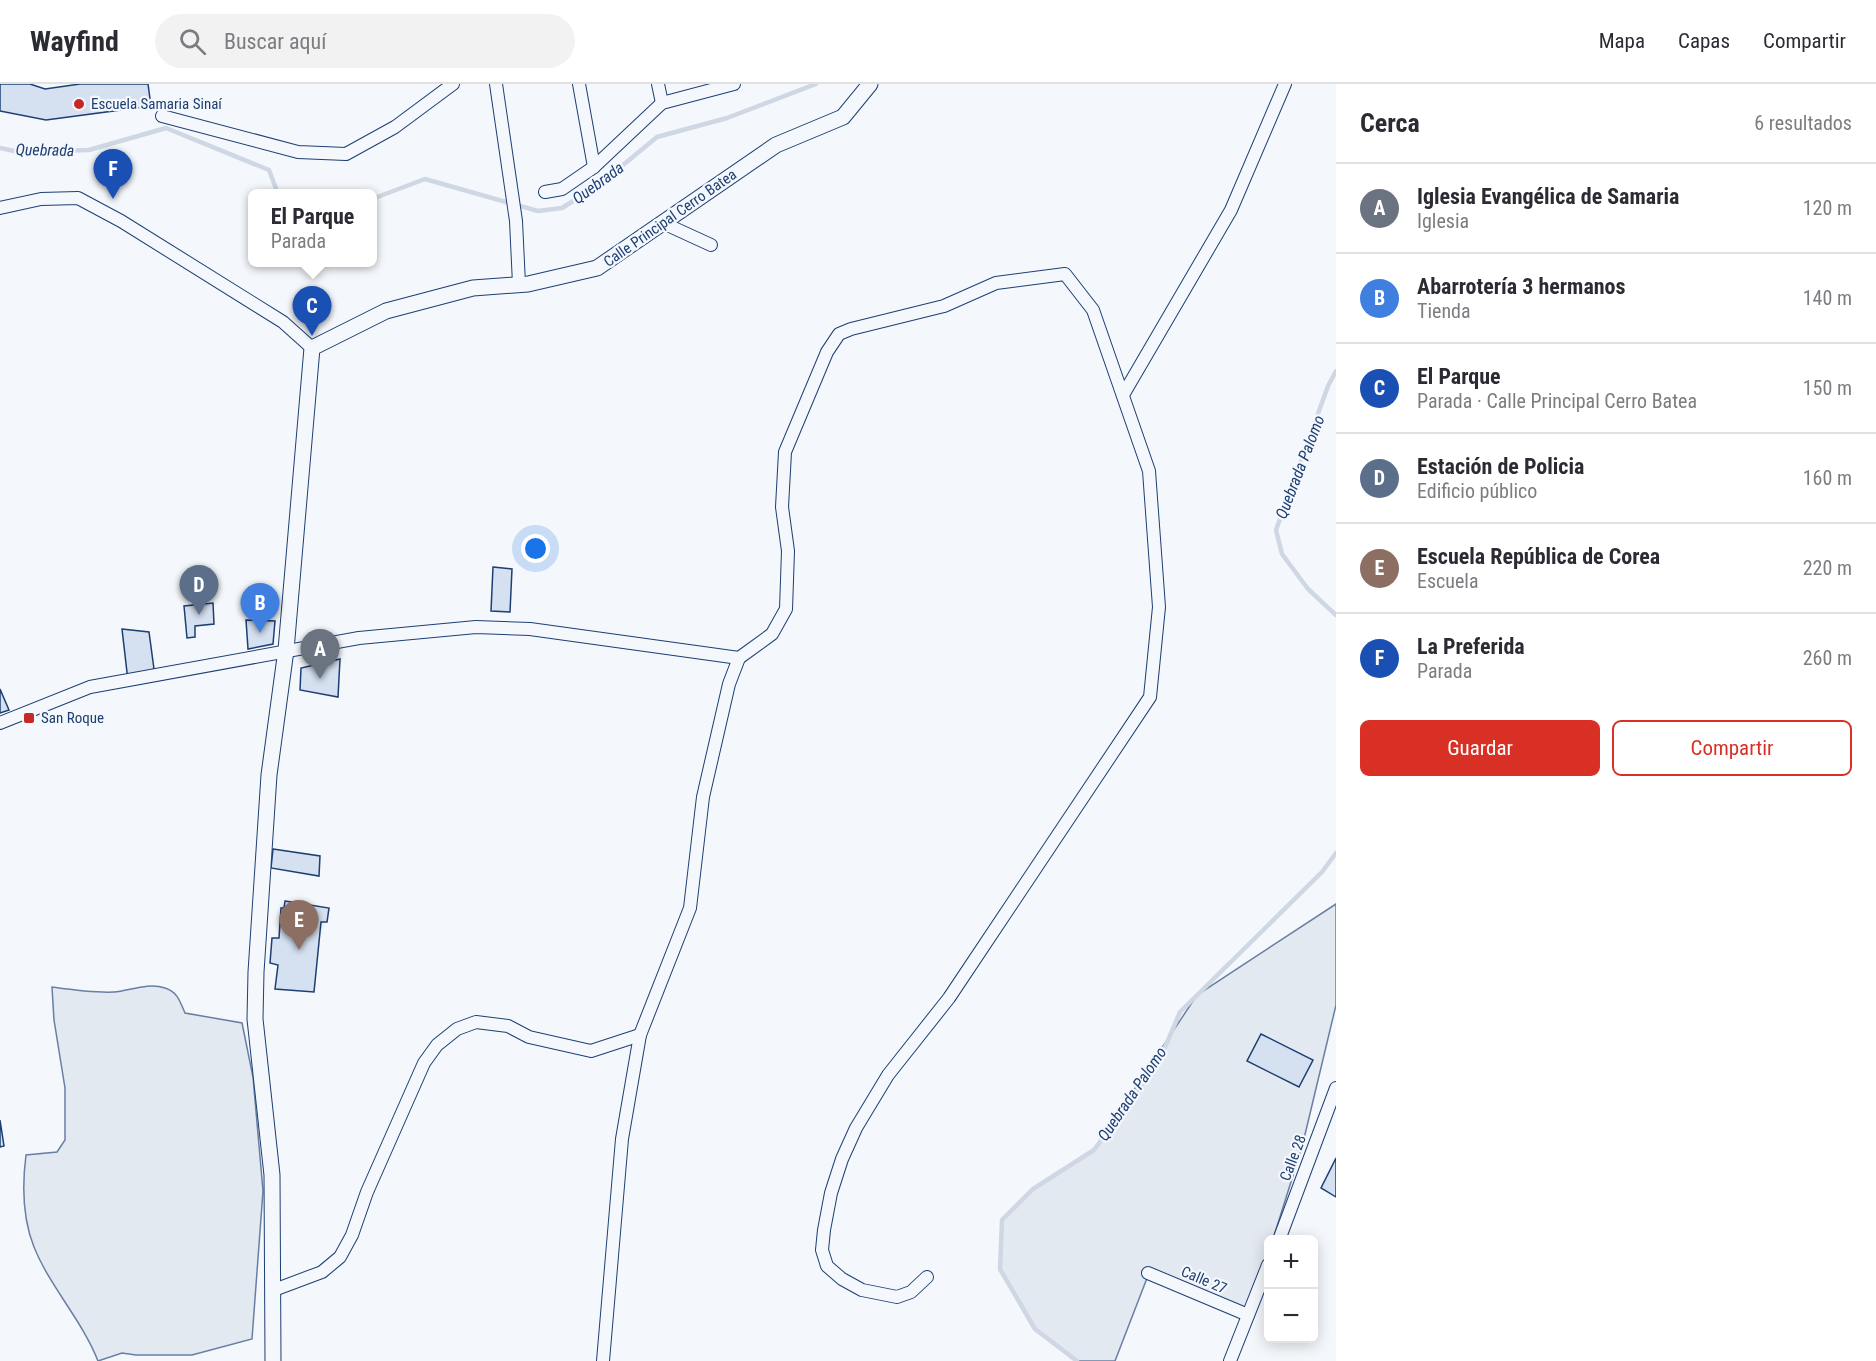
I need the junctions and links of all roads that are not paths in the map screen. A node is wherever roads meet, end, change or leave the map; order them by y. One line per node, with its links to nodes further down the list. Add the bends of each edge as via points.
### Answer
1 (453, 84): 9 (street, via 395,127 346,154 298,152)
2 (495, 84): 15 (street, via 516,221)
3 (579, 84): 10 (street)
4 (658, 84): 8 (street)
5 (734, 84): 8 (street)
6 (870, 84): 13 (street, Calle Principal Cerro Batea, via 843,117 776,145)
7 (1285, 84): 17 (street, via 1231,210)
8 (662, 103): 10 (street)
9 (162, 116)
10 (594, 167): 11 (street, via 562,189)
11 (545, 192)
12 (0, 208): 16 (street, via 40,199 78,198 282,322)
13 (663, 223): 14 (street); 15 (street, Calle Principal Cerro Batea, via 597,268)
14 (711, 245)
15 (519, 284): 16 (street, Calle Principal Cerro Batea, via 473,288 386,311)
16 (312, 348): 18 (street)
17 (1123, 395): 19 (street, via 1093,310 1065,274 996,283 944,306 839,334 826,352 785,452 782,507 788,551 786,609 772,634); 26 (street, via 1149,471 1159,607 1150,697 949,998 888,1075 856,1128 831,1193 822,1250 826,1266 842,1280 862,1290 897,1297 911,1292)
18 (286, 650): 19 (street, via 359,638 476,627 531,629); 20 (street, via 81,689); 28 (street, via 269,775 255,1019 272,1175)
19 (739, 658): 21 (street, via 729,684 703,796 690,908)
20 (0, 723)
21 (640, 1035): 28 (street, via 591,1051 529,1037 508,1026 476,1022 457,1029 437,1045 424,1063 340,1257 322,1272); 31 (street, via 622,1139)
22 (1336, 1088): 23 (street, Calle 28)
23 (1331, 1117): 24 (street, Calle 28)
24 (1281, 1235)
25 (1148, 1273): 29 (street, Calle 27)
26 (927, 1277)
27 (1264, 1277): 29 (street)
28 (274, 1290): 30 (street)
29 (1248, 1315): 32 (street)
30 (273, 1361)
31 (603, 1361)
32 (1230, 1361)

